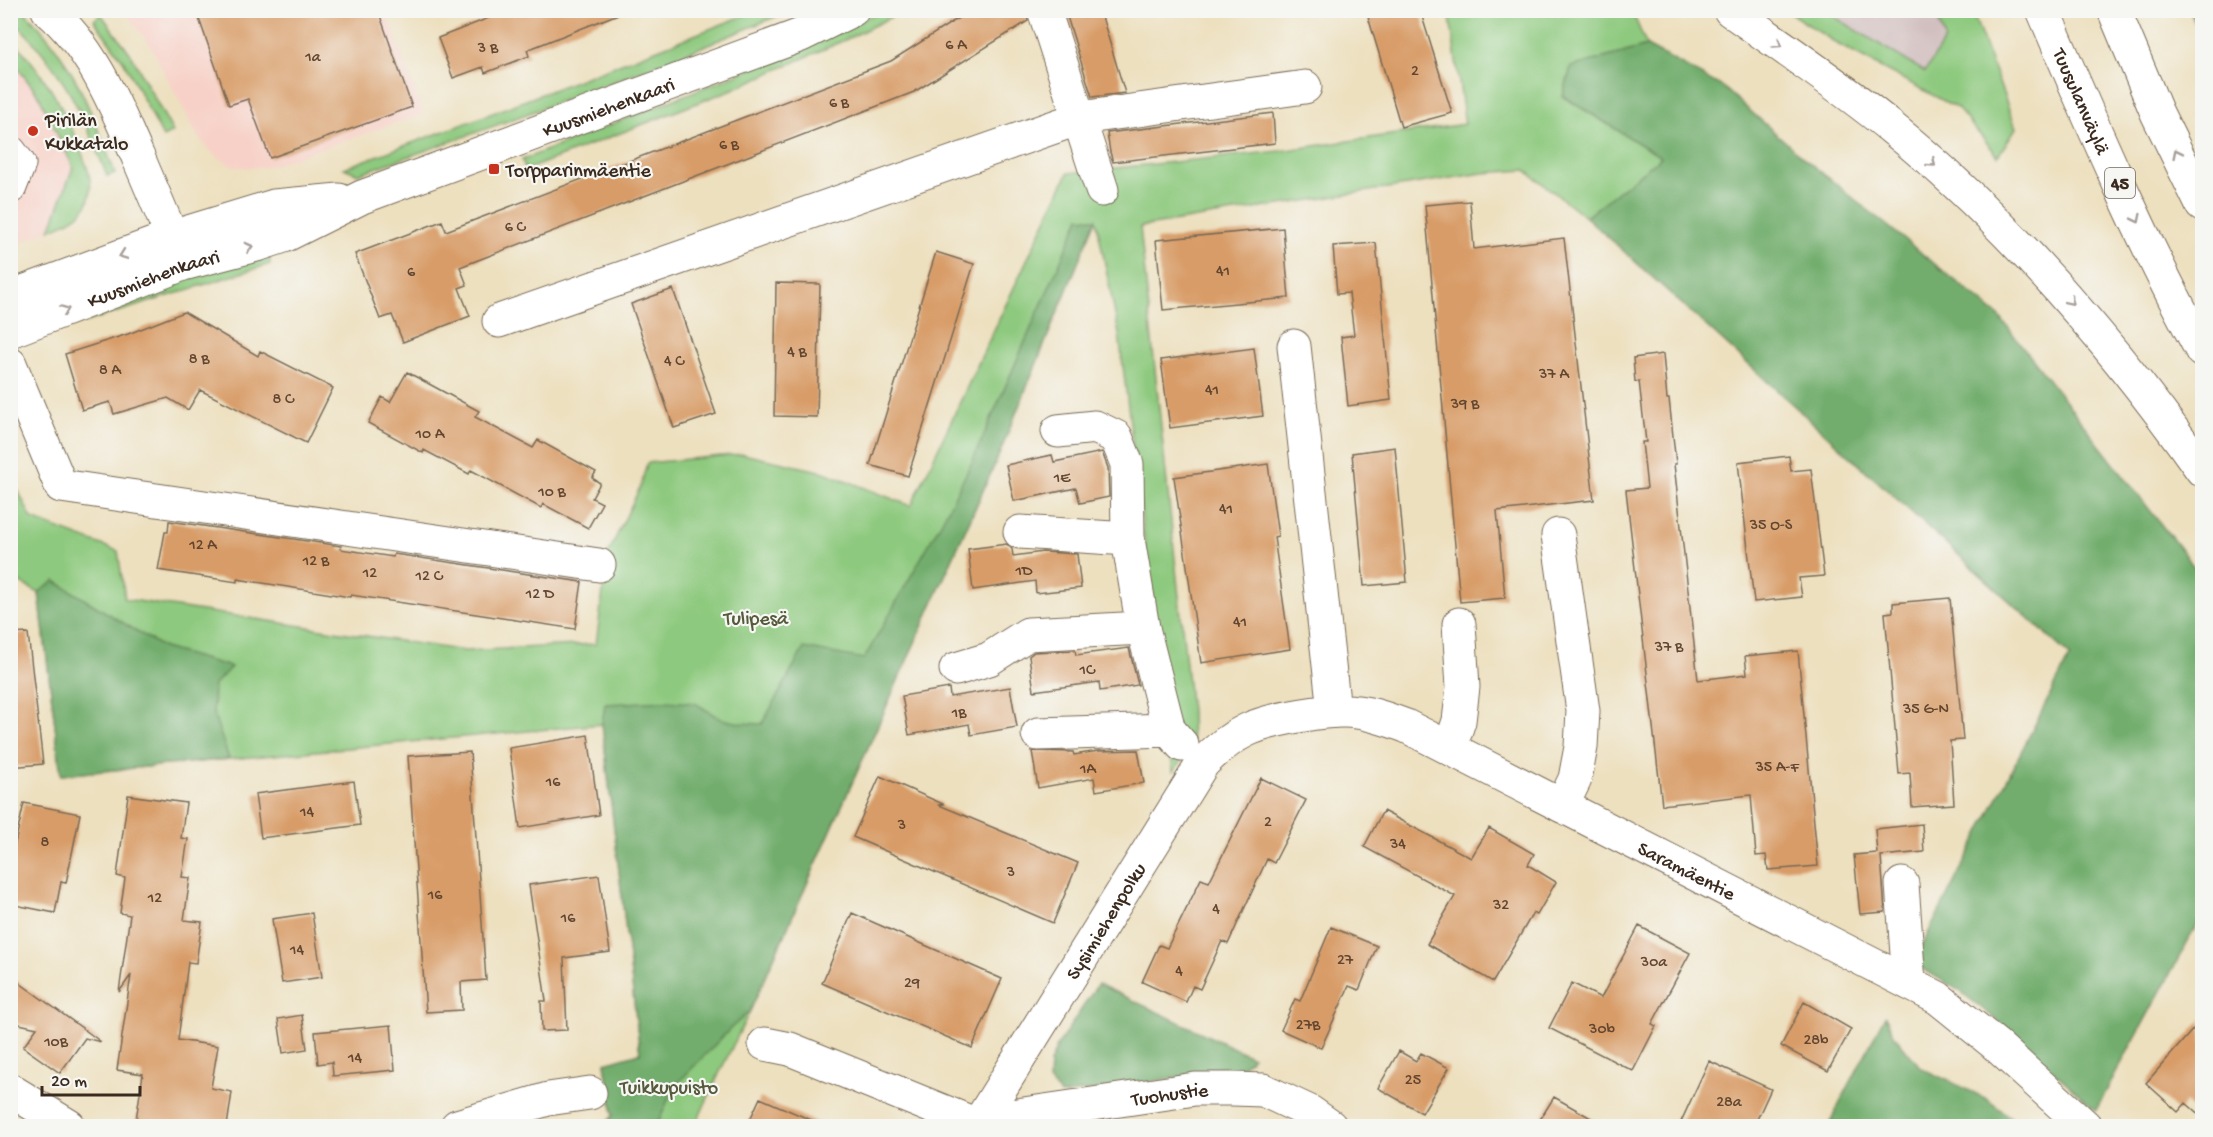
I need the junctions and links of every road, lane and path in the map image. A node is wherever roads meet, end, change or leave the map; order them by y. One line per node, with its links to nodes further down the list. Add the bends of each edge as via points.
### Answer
1 (852, 10): 13 (main road, Kuusmiehenkaari, via 801,35 362,197 284,236 260,244)
2 (1044, 10): 8 (main road)
3 (1730, 10): 21 (main road, one-way to 21, via 1893,128 2019,245 2112,351)
4 (2043, 10): 18 (main road, Tuusulanväylä / 45, one-way to 18, via 2098,139)
5 (2114, 10): 12 (main road, one-way to 5, via 2157,113)
6 (54, 12): 13 (main road, via 92,61 117,108)
7 (1305, 87): 8 (main road)
8 (1080, 118): 11 (main road); 15 (main road)
9 (10, 152): 10 (main road, via 19,164)
10 (10, 187)
11 (1102, 190)
12 (2202, 205)
13 (177, 250): 14 (main road, Kuusmiehenkaari, one-way to 14); 16 (main road, Kuusmiehenkaari, one-way to 13)
14 (10, 297)
15 (499, 321)
16 (10, 331)
17 (1294, 346): 29 (main road)
18 (2202, 351)
19 (10, 364): 25 (main road, via 61,486)
20 (1058, 431): 24 (main road, via 1095,427 1116,437 1127,464)
21 (2202, 470)
22 (1020, 532): 24 (main road)
23 (1558, 535): 35 (main road, via 1583,711 1575,779)
24 (1128, 539): 27 (main road)
25 (599, 565)
26 (1459, 624): 33 (main road, via 1463,687)
27 (1143, 628): 28 (main road, via 1028,634 989,659); 31 (main road)
28 (956, 669)
29 (1334, 711): 30 (main road, Saramäentie); 33 (main road, Saramäentie, via 1374,715)
30 (1248, 729): 34 (main road, Sysimiehenpolku, via 1221,745)
31 (1168, 730): 32 (main road); 34 (main road)
32 (1038, 734)
33 (1450, 748): 35 (main road, Saramäentie)
34 (1203, 763): 43 (main road, Sysimiehenpolku)
35 (1562, 806): 37 (main road, Saramäentie)
36 (1902, 884): 37 (main road)
37 (1909, 983): 45 (main road, Saramäentie, via 1938,998 1995,1044)
38 (765, 1044): 43 (main road, via 790,1049)
39 (10, 1090): 41 (main road)
40 (590, 1093): 42 (main road, via 548,1099)
41 (69, 1126)
42 (456, 1126)
43 (977, 1126): 44 (main road, Tuohustie, via 1011,1116 1195,1089 1233,1089 1263,1090)
44 (1330, 1126)
45 (2085, 1126)

